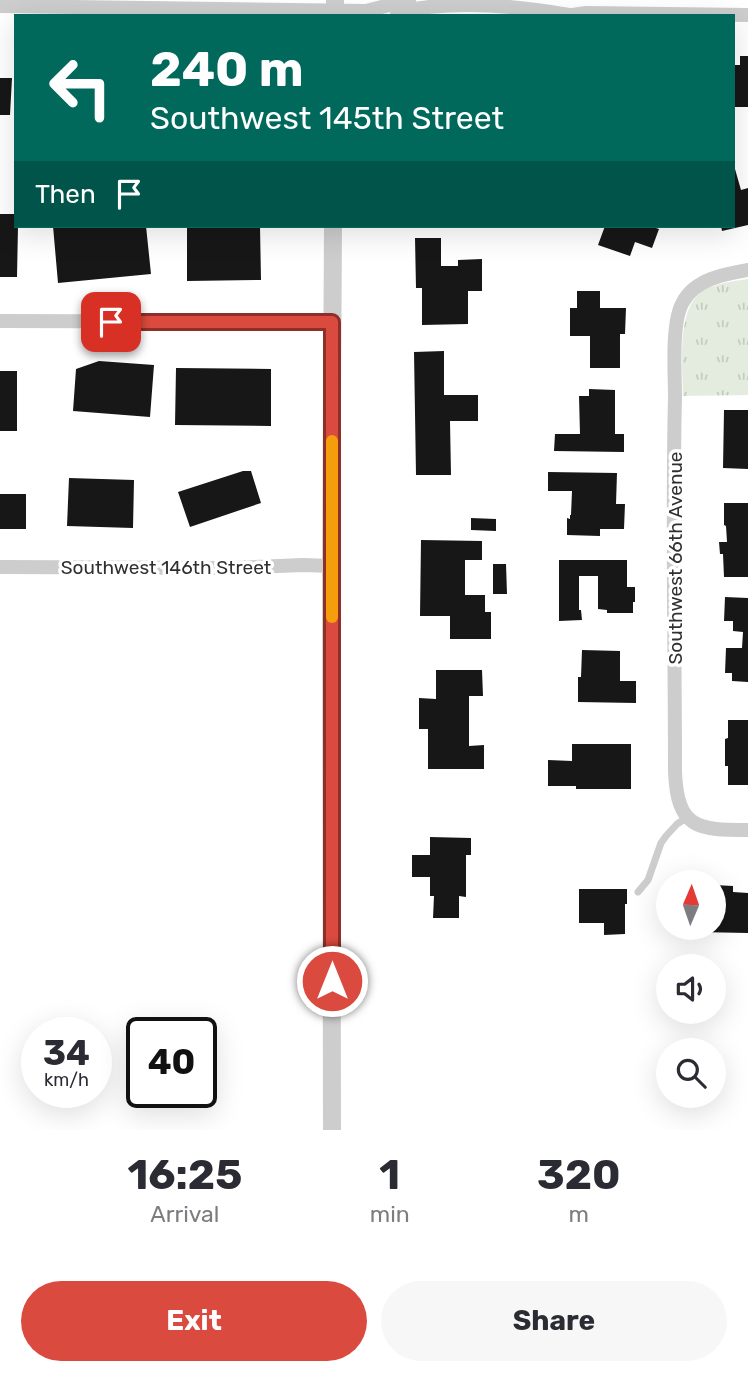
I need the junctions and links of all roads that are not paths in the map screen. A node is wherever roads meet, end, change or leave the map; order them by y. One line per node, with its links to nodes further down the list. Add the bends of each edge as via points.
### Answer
1 (409, 0): 5 (street)
2 (530, 0): 6 (street)
3 (0, 6): 4 (street)
4 (335, 9): 5 (street)
5 (366, 11): 7 (street)
6 (586, 13): 10 (street); 11 (street)
7 (376, 14)
8 (390, 14): 9 (street, via 483,5)
9 (558, 14)
10 (580, 14)
11 (667, 14)
12 (334, 228): 15 (street)
13 (748, 271): 18 (street, Southwest 66th Avenue, via 713,278 693,290 683,300 677,321 675,771 678,795)
14 (0, 321): 15 (street)
15 (332, 322): 17 (street)
16 (0, 566): 17 (street, Southwest 146th Street)
17 (331, 566): 21 (street)
18 (692, 821): 19 (street, via 712,829); 20 (lane, via 677,824 666,836 648,880)
19 (748, 830)
20 (638, 892)
21 (332, 1130)

